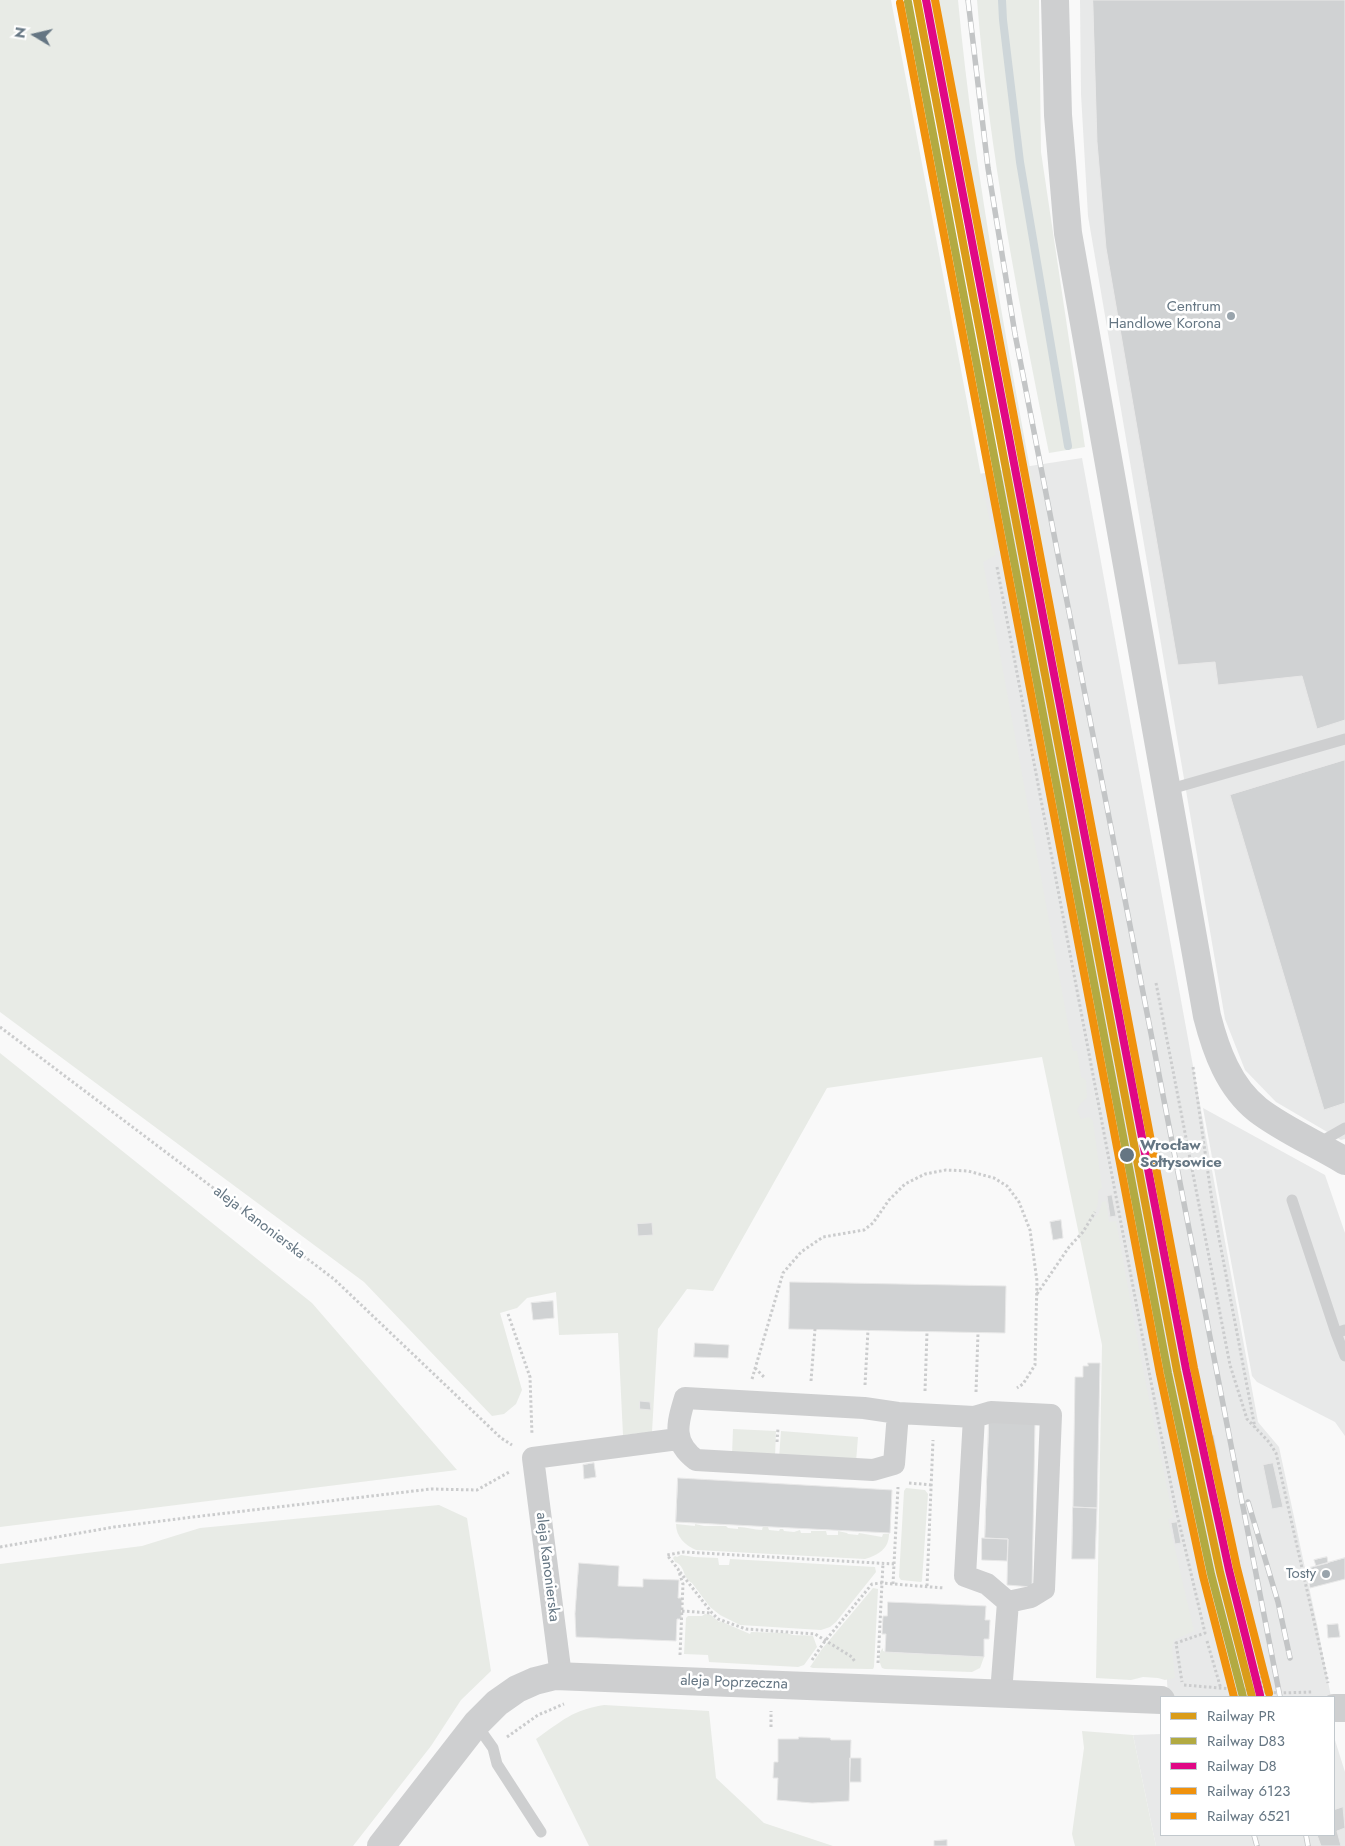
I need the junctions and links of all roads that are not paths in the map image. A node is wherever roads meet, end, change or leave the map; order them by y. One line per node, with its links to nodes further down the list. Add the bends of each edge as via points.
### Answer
1 (1055, 0): 3 (street, via 1058,115 1068,233)
2 (1345, 739): 3 (lane)
3 (1167, 790): 5 (street, via 1207,1016 1218,1052 1232,1080 1258,1110)
4 (1345, 1128): 5 (lane)
5 (1317, 1144): 6 (street)
6 (1345, 1161)
7 (1292, 1200): 8 (lane)
8 (1340, 1331): 9 (lane)
9 (1345, 1356)
10 (898, 1413): 11 (street, via 929,1422); 12 (street, via 864,1408 685,1398); 12 (street, via 896,1473 696,1460 687,1454)
11 (974, 1417): 13 (street, via 965,1576 986,1584); 13 (street, via 990,1412 1051,1415 1044,1589 1031,1597)
12 (678, 1439): 14 (street, aleja Kanonierska, via 534,1458)
13 (1008, 1602): 15 (street)
14 (562, 1676): 15 (street, aleja Poprzeczna); 17 (street, aleja Poprzeczna, via 535,1681 517,1689)
15 (1001, 1693): 16 (street, aleja Poprzeczna)
16 (1160, 1700)
17 (476, 1724): 18 (lane, via 493,1748 497,1764); 19 (street, aleja Poprzeczna)
18 (541, 1832)
19 (381, 1846)

